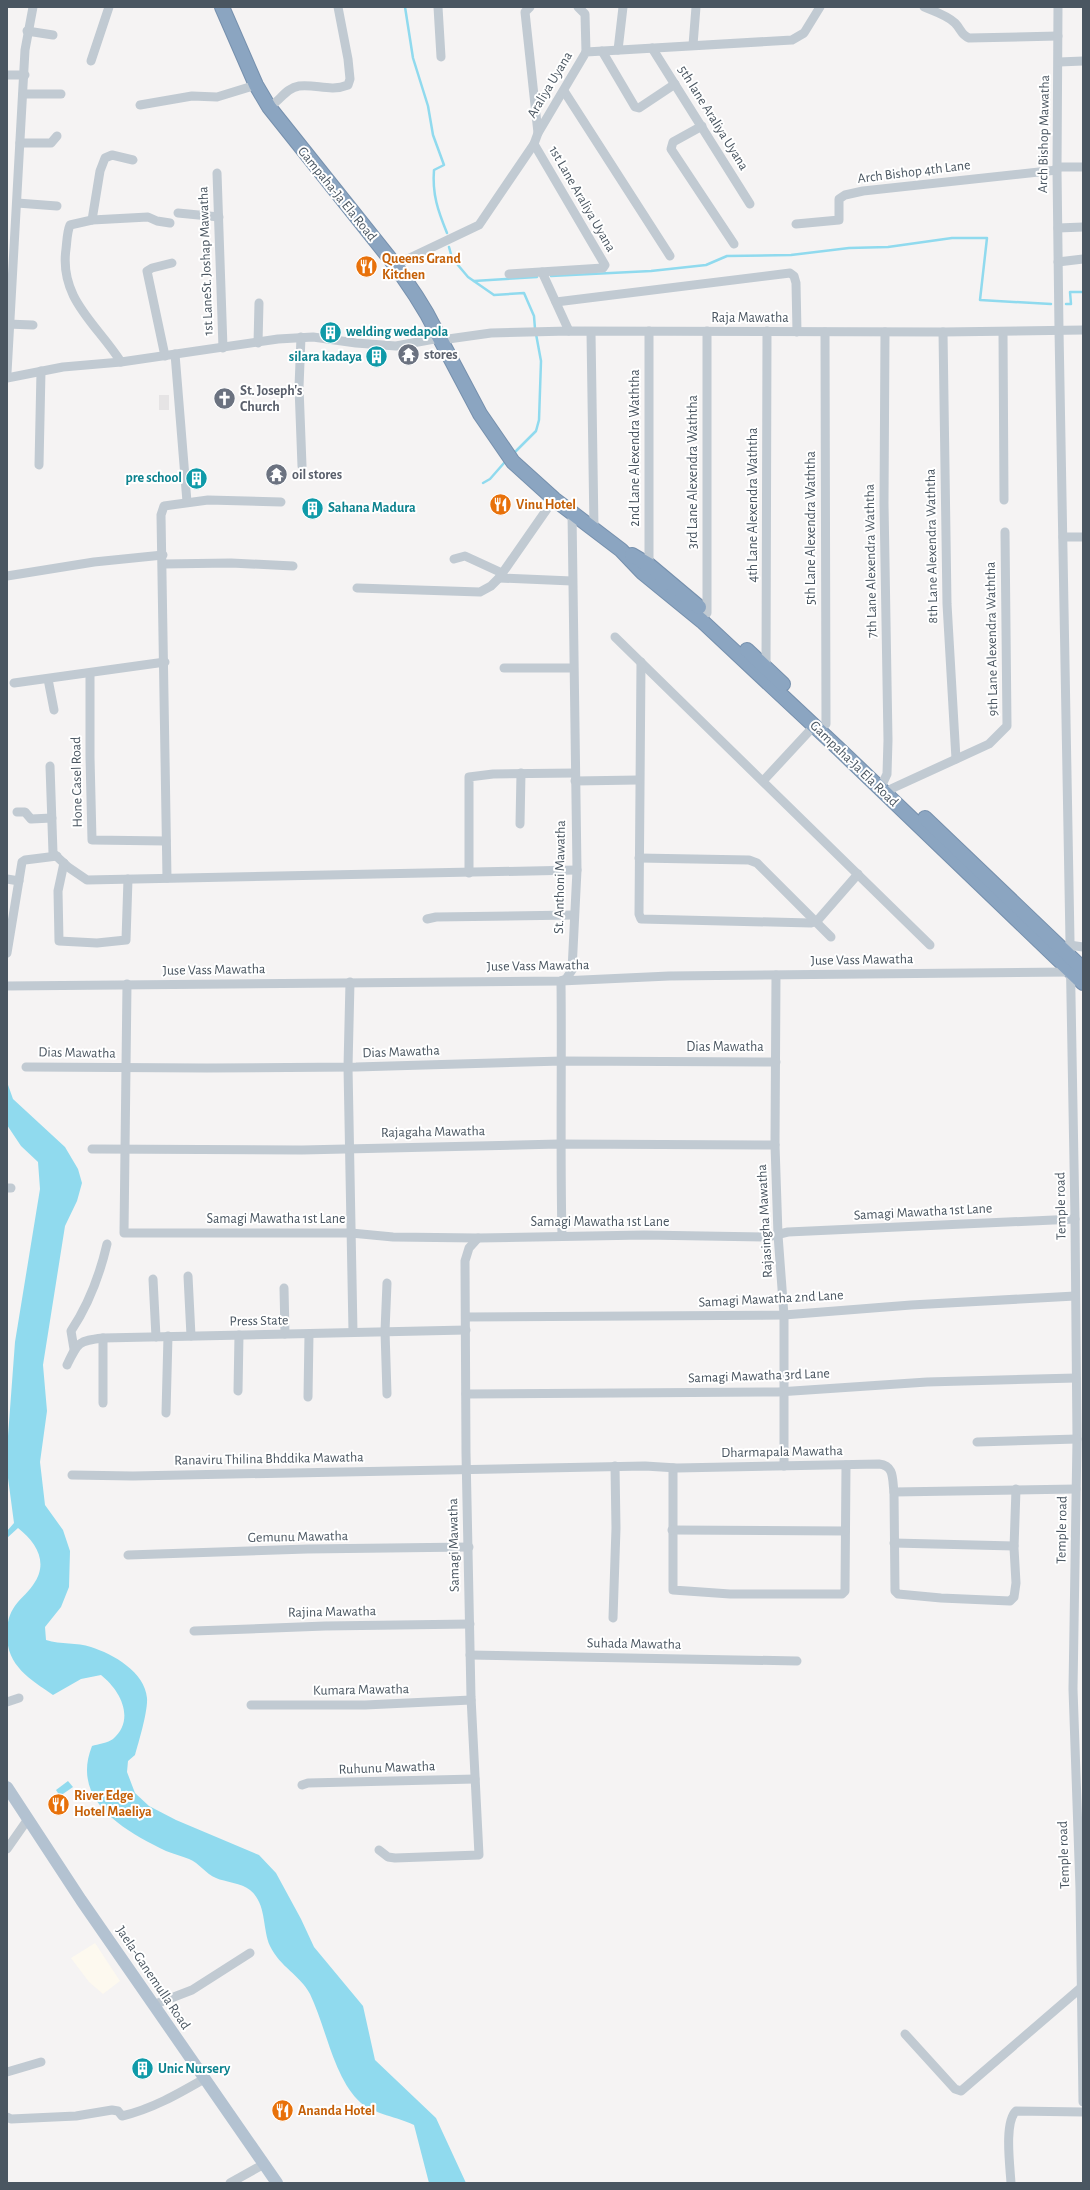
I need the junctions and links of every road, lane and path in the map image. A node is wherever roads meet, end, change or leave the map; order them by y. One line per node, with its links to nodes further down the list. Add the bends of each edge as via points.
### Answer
1 (33, 7): 13 (street)
2 (109, 7): 22 (street)
3 (222, 7): 28 (highway, Gampaha-Ja Ela Road)
4 (338, 7): 33 (street, via 348,59 348,85 337,89 300,86 290,89 276,103)
5 (438, 7): 21 (street)
6 (530, 7): 35 (street, 1st Lane Araliya Uyana, via 525,12)
7 (578, 7): 20 (street, via 584,14)
8 (623, 7): 18 (street)
9 (696, 7): 16 (street)
10 (820, 7): 16 (street, Araliya Uyana, via 804,33 792,40)
11 (924, 7): 15 (street, via 948,18 955,23 962,35 970,38)
12 (1058, 7): 15 (street, Arch Bishop Mawatha)
13 (27, 31): 14 (street); 26 (street)
14 (53, 35)
15 (1058, 36): 24 (street, Arch Bishop Mawatha)
16 (693, 45): 17 (street, Araliya Uyana)
17 (652, 48): 18 (street, Araliya Uyana); 27 (street, 5th lane Araliya Uyana)
18 (618, 50): 19 (street, Araliya Uyana)
19 (602, 51): 20 (street, Araliya Uyana); 27 (street, via 636,107 639,108)
20 (586, 52): 29 (street, Araliya Uyana)
21 (441, 57)
22 (91, 61)
23 (1083, 61): 24 (street)
24 (1059, 62): 41 (street, Arch Bishop Mawatha)
25 (7, 75): 26 (street)
26 (25, 75): 30 (street)
27 (675, 84): 34 (street, 5th lane Araliya Uyana)
28 (256, 85): 32 (street, via 217,97 192,96); 33 (highway, Gampaha-Ja Ela Road)
29 (564, 91): 35 (street, Araliya Uyana); 55 (street)
30 (23, 94): 31 (street); 36 (street)
31 (61, 94)
32 (140, 104)
33 (269, 106): 59 (highway, Gampaha-Ja Ela Road)
34 (702, 126): 44 (street, 5th lane Araliya Uyana); 53 (street, via 673,142 671,149)
35 (538, 133): 38 (street, Araliya Uyana)
36 (20, 143): 37 (street); 43 (street)
37 (54, 143)
38 (534, 144): 59 (street, Araliya Uyana, via 479,225); 60 (street, 1st Lane Araliya Uyana, via 605,265 603,268)
39 (134, 160): 48 (street, via 112,155 105,158 100,171)
40 (1083, 167): 41 (street)
41 (1057, 169): 50 (street, Arch Bishop 4th Lane, via 844,195 839,199 839,220); 52 (street, Arch Bishop Mawatha)
42 (217, 174): 47 (street, 1st LaneSt. Joshap Mawatha)
43 (17, 203): 45 (street); 54 (street)
44 (750, 204)
45 (57, 206)
46 (178, 213): 47 (street)
47 (219, 217): 81 (street, 1st LaneSt. Joshap Mawatha)
48 (92, 220): 49 (street, via 148,217); 84 (street, via 70,225 65,267 68,284 87,320)
49 (170, 223)
50 (796, 224)
51 (1083, 227): 52 (street)
52 (1058, 228): 57 (street, Arch Bishop Mawatha)
53 (734, 244)
54 (11, 253): 64 (street)
55 (670, 256)
56 (1083, 259): 57 (street)
57 (1058, 262): 66 (street, Arch Bishop Mawatha)
58 (172, 263): 83 (street, via 147,271)
59 (395, 265): 79 (highway, Gampaha-Ja Ela Road)
60 (542, 272): 61 (street, 1st Lane Araliya Uyana); 62 (street)
61 (509, 274)
62 (556, 302): 68 (street); 73 (street, via 790,273 796,283)
63 (259, 303): 80 (street)
64 (9, 325): 65 (street); 86 (street)
65 (33, 326)
66 (1059, 330): 67 (street, Raja Mawatha); 77 (street, Raja Mawatha); 98 (street, Arch Bishop Mawatha)
67 (1083, 330)
68 (569, 331): 72 (street, Raja Mawatha); 79 (street, Raja Mawatha, via 491,333)
69 (649, 331): 70 (street, Raja Mawatha); 72 (street, Raja Mawatha); 102 (street, 2nd Lane Alexendra Waththa)
70 (707, 331): 71 (street, Raja Mawatha); 108 (street, 3rd Lane Alexendra Waththa)
71 (767, 331): 73 (street, Raja Mawatha); 114 (street, 4th Lane Alexendra Waththa)
72 (591, 332): 95 (street)
73 (797, 332): 74 (street, Raja Mawatha)
74 (825, 332): 75 (street, Raja Mawatha); 119 (street, 5th Lane Alexendra Waththa)
75 (884, 332): 76 (street, Raja Mawatha); 126 (street, 7th Lane Alexendra Waththa, via 888,740)
76 (943, 332): 77 (street, Raja Mawatha); 120 (street, 8th Lane Alexendra Waththa, via 946,604)
77 (1003, 332): 91 (street)
78 (301, 337): 79 (street, Raja Mawatha, via 396,346); 80 (street, Raja Mawatha); 89 (street, via 299,387)
79 (440, 339): 90 (highway, Gampaha-Ja Ela Road, via 492,433 513,462)
80 (258, 343): 81 (street, Raja Mawatha)
81 (223, 348): 82 (street, Raja Mawatha)
82 (175, 354): 83 (street, Raja Mawatha); 92 (street)
83 (165, 356): 84 (street, Raja Mawatha)
84 (121, 362): 85 (street, Raja Mawatha)
85 (41, 371): 87 (street, Raja Mawatha); 88 (street)
86 (7, 373)
87 (7, 378)
88 (39, 465)
89 (302, 466)
90 (554, 499): 94 (highway, Gampaha-Ja Ela Road); 104 (street)
91 (1004, 500)
92 (187, 502): 93 (street); 100 (street, via 164,506 161,515)
93 (281, 502)
94 (572, 513): 95 (highway, Gampaha-Ja Ela Road); 106 (street, St. Anthoni Mawatha)
95 (594, 529): 99 (highway, Gampaha-Ja Ela Road)
96 (1005, 532): 120 (street, 9th Lane Alexendra Waththa, via 1007,726 989,744)
97 (1083, 537): 98 (street)
98 (1063, 538): 147 (street, Arch Bishop Mawatha)
99 (621, 550): 102 (highway, Gampaha-Ja Ela Road); 114 (highway, Gampaha-Ja Ela Road, via 642,572)
100 (163, 559): 103 (street); 105 (street, via 94,562); 110 (street)
101 (454, 559): 104 (street, via 465,556)
102 (649, 564): 108 (highway, Gampaha-Ja Ela Road)
103 (293, 566)
104 (501, 575): 106 (street); 107 (street, via 491,586 480,592)
105 (7, 576)
106 (572, 581): 113 (street, St. Anthoni Mawatha)
107 (357, 588)
108 (707, 613): 114 (highway, Gampaha-Ja Ela Road)
109 (615, 637): 111 (street)
110 (164, 662): 115 (street); 130 (street)
111 (641, 662): 124 (street); 125 (street)
112 (504, 668): 113 (street)
113 (573, 668): 123 (street, St. Anthoni Mawatha)
114 (764, 673): 119 (highway, Gampaha-Ja Ela Road)
115 (90, 674): 116 (street); 130 (street, Hone Casel Road, via 92,840)
116 (48, 679): 117 (street); 118 (street)
117 (14, 683)
118 (54, 710)
119 (820, 725): 125 (street); 126 (highway, Gampaha-Ja Ela Road)
120 (956, 759): 126 (street, 9th Lane Alexendra Waththa)
121 (50, 766): 128 (street)
122 (521, 773): 123 (street); 129 (street); 135 (street, via 469,777)
123 (575, 777): 124 (street); 134 (street, St. Anthoni Mawatha)
124 (638, 780): 132 (street)
125 (763, 781): 136 (street)
126 (886, 788): 147 (highway, Gampaha-Ja Ela Road); 149 (highway, Gampaha-Ja Ela Road)
127 (17, 812): 128 (street, via 25,812 31,819)
128 (52, 818): 131 (street, via 53,853)
129 (520, 824)
130 (166, 842): 137 (street)
131 (57, 856): 133 (street); 140 (street, via 24,860)
132 (639, 858): 143 (street, via 757,863); 143 (street, via 641,919 811,923)
133 (64, 863): 139 (street, via 87,880); 139 (street, via 58,891 59,941 126,940)
134 (577, 870): 135 (street); 141 (street, St. Anthoni Mawatha)
135 (469, 873): 137 (street)
136 (858, 874): 143 (street); 145 (street)
137 (167, 878): 139 (street)
138 (7, 879): 140 (street)
139 (128, 879)
140 (19, 881): 148 (street)
141 (574, 915): 142 (street); 151 (street, St. Anthoni Mawatha, via 572,970 566,979)
142 (427, 919)
143 (817, 921): 144 (street)
144 (831, 937)
145 (930, 945)
146 (1083, 947): 147 (street)
147 (1070, 952): 149 (highway, Gampaha-Ja Ela Road)
148 (7, 953)
149 (1077, 971): 150 (street, Juse Vass Mawatha); 153 (highway, Gampaha-Ja Ela Road); 166 (street, Temple road)
150 (776, 975): 151 (street, Juse Vass Mawatha); 157 (street, Rajasingha Mawatha)
151 (560, 981): 152 (street, Juse Vass Mawatha); 156 (street)
152 (350, 982): 154 (street, Juse Vass Mawatha); 159 (street)
153 (1083, 983)
154 (127, 984): 155 (street, Juse Vass Mawatha); 160 (street)
155 (7, 986)
156 (562, 1061): 157 (street, Dias Mawatha); 159 (street, Dias Mawatha); 161 (street)
157 (776, 1062): 162 (street, Rajasingha Mawatha)
158 (26, 1066): 160 (street, Dias Mawatha)
159 (348, 1066): 160 (street, Dias Mawatha); 163 (street)
160 (126, 1068): 165 (street)
161 (559, 1144): 162 (street, Rajagaha Mawatha); 163 (street, Rajagaha Mawatha); 169 (street)
162 (775, 1145): 168 (street, Rajasingha Mawatha)
163 (351, 1148): 165 (street, Rajagaha Mawatha); 167 (street)
164 (92, 1149): 165 (street, Rajagaha Mawatha)
165 (126, 1149): 167 (street, Samagi Mawatha 1st Lane, via 124,1233)
166 (1075, 1219): 168 (street, Samagi Mawatha 1st Lane, via 788,1232); 176 (street, Temple road)
167 (351, 1233): 170 (street, Samagi Mawatha 1st Lane, via 393,1237); 181 (street)
168 (778, 1235): 169 (street, Samagi Mawatha 1st Lane); 177 (street, Rajasingha Mawatha)
169 (562, 1236): 170 (street, Samagi Mawatha 1st Lane)
170 (478, 1238): 178 (street, Samagi Mawatha, via 469,1248 466,1261)
171 (107, 1244): 189 (street, via 101,1271 71,1331)
172 (188, 1276): 186 (street)
173 (154, 1279): 187 (street)
174 (386, 1283): 180 (street)
175 (284, 1288): 182 (street)
176 (1075, 1296): 177 (street, Samagi Mawatha 2nd Lane, via 911,1304); 191 (street, Temple road)
177 (784, 1315): 178 (street, Samagi Mawatha 2nd Lane); 193 (street, Rajasingha Mawatha)
178 (467, 1317): 179 (street, Samagi Mawatha)
179 (466, 1330): 180 (street, Press State); 195 (street, Samagi Mawatha)
180 (385, 1331): 181 (street, Press State); 194 (street)
181 (353, 1332): 183 (street, Press State)
182 (285, 1334): 183 (street, Press State); 184 (street, Press State)
183 (309, 1334): 196 (street)
184 (239, 1335): 186 (street, Press State); 192 (street)
185 (168, 1336): 186 (street, Press State); 187 (street, Press State); 198 (street)
186 (191, 1336)
187 (156, 1337): 188 (street, Press State)
188 (103, 1338): 189 (street, Press State, via 83,1340); 197 (street)
189 (74, 1349): 190 (street)
190 (67, 1365)
191 (1076, 1378): 193 (street, Samagi Mawatha 3rd Lane, via 927,1382); 199 (street, Temple road)
192 (238, 1391)
193 (785, 1392): 195 (street, Samagi Mawatha 3rd Lane); 202 (street, Rajasingha Mawatha)
194 (387, 1394)
195 (466, 1394): 205 (street, Samagi Mawatha)
196 (308, 1397)
197 (103, 1403)
198 (166, 1413)
199 (1077, 1439): 200 (street); 208 (street, Temple road)
200 (978, 1442)
201 (614, 1466): 204 (street, Dharmapala Mawatha); 205 (street, Dharmapala Mawatha); 216 (street, via 616,1535)
202 (784, 1466): 203 (street, Dharmapala Mawatha); 204 (street, Dharmapala Mawatha)
203 (846, 1466): 209 (street, Dharmapala Mawatha, via 887,1465 892,1474); 211 (street)
204 (673, 1468): 210 (street)
205 (466, 1470): 206 (street, Ranaviru Thilina Bhddika Mawatha); 214 (street, Samagi Mawatha)
206 (72, 1475)
207 (1016, 1489): 208 (street); 209 (street); 213 (street)
208 (1076, 1489): 232 (street, Temple road, via 1073,1689)
209 (894, 1492): 212 (street)
210 (672, 1530): 211 (street); 211 (street, via 673,1590 730,1594 842,1594 845,1591)
211 (845, 1531)
212 (894, 1543): 213 (street); 213 (street, via 895,1592 898,1594 1010,1601 1014,1597 1016,1583)
213 (1014, 1546)
214 (469, 1547): 215 (street, Gemunu Mawatha); 217 (street, Samagi Mawatha)
215 (128, 1555)
216 (612, 1618)
217 (470, 1624): 218 (street, Rajina Mawatha); 219 (street, Samagi Mawatha)
218 (194, 1631)
219 (470, 1655): 220 (street, Suhada Mawatha); 222 (street, Samagi Mawatha)
220 (797, 1661)
221 (19, 1698): 223 (street)
222 (471, 1700): 224 (street, Kumara Mawatha); 225 (street, Samagi Mawatha)
223 (7, 1702)
224 (251, 1706)
225 (475, 1779): 226 (street, Ruhunu Mawatha); 230 (street, Samagi Mawatha, via 479,1855 395,1858 388,1857)
226 (302, 1785)
227 (7, 1787): 228 (main road, Jaela-Ganemulla Road)
228 (28, 1819): 229 (street); 233 (main road, Jaela-Ganemulla Road)
229 (7, 1849)
230 (378, 1850)
231 (250, 1954): 233 (street, via 192,1990)
232 (1082, 1987): 234 (street, via 961,2091 954,2089); 238 (street, Temple road)
233 (153, 2005): 237 (main road, Jaela-Ganemulla Road)
234 (905, 2034)
235 (41, 2062): 236 (street)
236 (7, 2072)
237 (204, 2079): 240 (street, via 178,2095 122,2116 118,2111 112,2110 76,2116 11,2119); 241 (main road, Jaela-Ganemulla Road)
238 (1083, 2102)
239 (1083, 2112): 244 (street, via 1016,2111 1009,2126)
240 (7, 2117)
241 (264, 2164): 242 (street); 243 (main road, Jaela-Ganemulla Road)
242 (230, 2183)
243 (277, 2183)
244 (1011, 2183)

